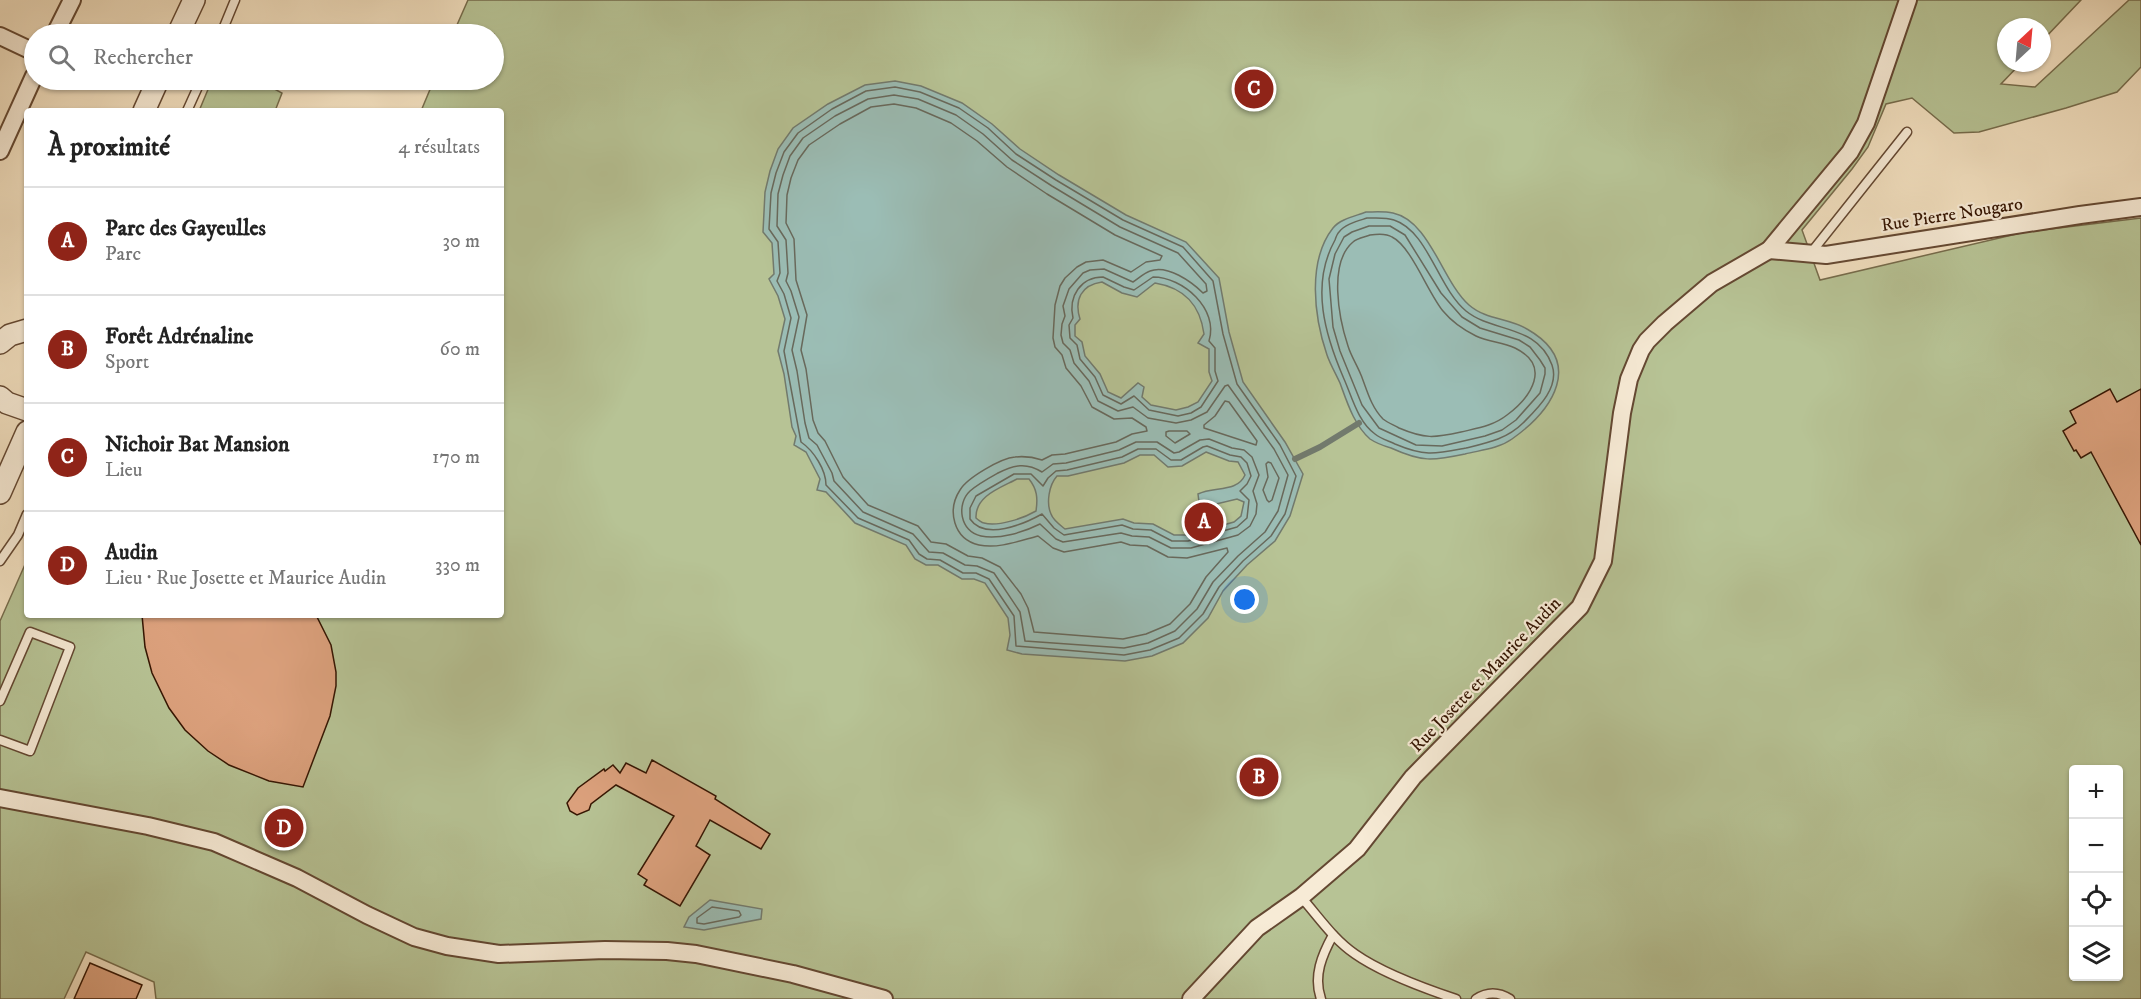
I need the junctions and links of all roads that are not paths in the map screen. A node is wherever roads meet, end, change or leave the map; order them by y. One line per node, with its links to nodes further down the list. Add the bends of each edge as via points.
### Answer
1 (72, 0): 5 (street)
2 (194, 0): 6 (street)
3 (236, 0): 7 (lane)
4 (1908, 0): 18 (street, Rue Josette et Maurice Audin, via 1866,123 1850,152)
5 (61, 24)
6 (183, 24)
7 (225, 24)
8 (0, 36): 9 (street)
9 (24, 47)
10 (28, 90): 16 (street)
11 (153, 90): 13 (street)
12 (197, 90): 14 (lane)
13 (145, 108)
14 (189, 108)
15 (1908, 132): 19 (lane)
16 (1, 148)
17 (2141, 207): 19 (street, Rue Pierre Nougaro, via 1826,255)
18 (1769, 250): 19 (street, Rue Pierre Nougaro); 31 (street, Rue Josette et Maurice Audin, via 1712,283 1665,322 1641,350 1629,379 1622,413 1603,561 1580,607 1413,777 1357,849)
19 (1810, 254)
20 (24, 330): 21 (street)
21 (1, 342)
22 (0, 397): 23 (street, via 7,404)
23 (24, 409)
24 (24, 439): 25 (street)
25 (0, 493)
26 (24, 521): 27 (lane)
27 (0, 561)
28 (0, 702): 29 (lane, via 30,632 70,647 30,752)
29 (0, 740)
30 (0, 798): 33 (street, via 214,842 297,878 414,937 447,946 499,954 605,950 696,954 793,974)
31 (1301, 897): 32 (lane); 34 (street, Rue Josette et Maurice Audin, via 1257,928)
32 (1333, 935): 35 (lane, via 1317,974); 36 (lane, via 1355,954 1392,974)
33 (884, 999)
34 (1191, 999)
35 (1321, 999)
36 (1455, 999)
37 (1476, 999): 38 (lane, via 1496,993)
38 (1510, 999)

